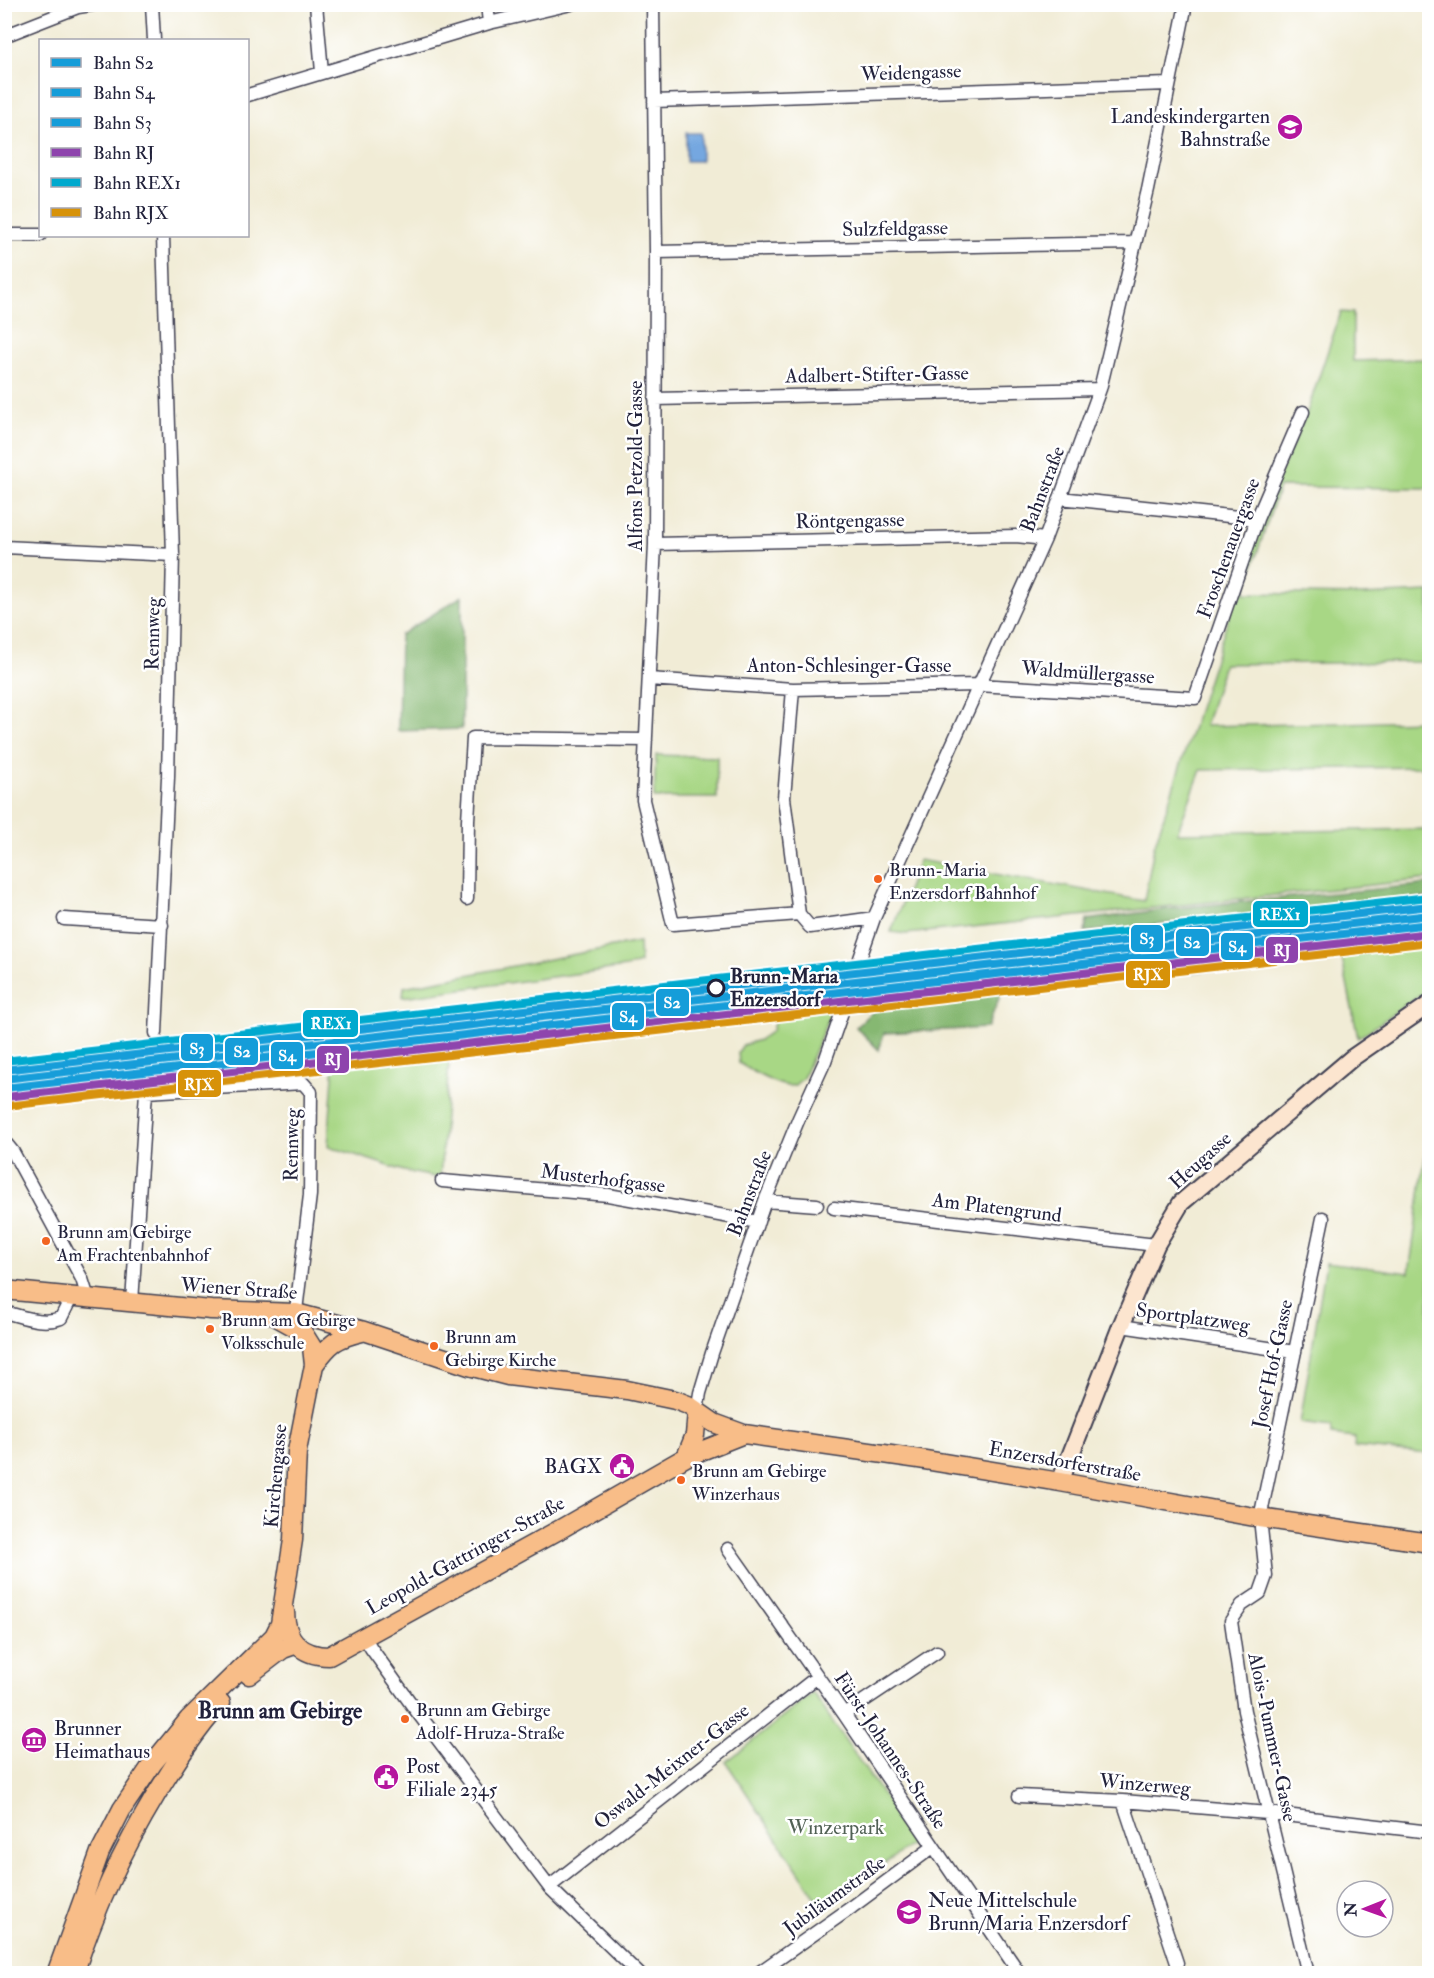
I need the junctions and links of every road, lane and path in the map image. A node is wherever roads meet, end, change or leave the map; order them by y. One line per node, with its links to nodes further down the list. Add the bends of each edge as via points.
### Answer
1 (97, 4): 9 (street, via 78,7)
2 (152, 4): 10 (street)
3 (316, 4): 11 (street)
4 (487, 4): 8 (street)
5 (571, 4): 8 (street)
6 (653, 4): 14 (street, Alfons Petzold-Gasse)
7 (1186, 4): 12 (street, Bahnstraße)
8 (489, 24): 11 (street)
9 (4, 36)
10 (154, 39)
11 (322, 72): 13 (street)
12 (1168, 84): 14 (street, Weidengasse); 18 (street, Bahnstraße)
13 (249, 94)
14 (654, 101): 19 (street, Alfons Petzold-Gasse)
15 (4, 235): 16 (street)
16 (39, 235)
17 (164, 237): 28 (street, Rennweg)
18 (1135, 243): 19 (street, Sulzfeldgasse); 20 (street, Bahnstraße)
19 (656, 252): 21 (street, Alfons Petzold-Gasse)
20 (1100, 389): 21 (street, Adalbert-Stifter-Gasse); 23 (street, Bahnstraße)
21 (655, 399): 26 (street, Alfons Petzold-Gasse)
22 (1303, 412): 24 (street, Froschenauergasse)
23 (1060, 498): 24 (street); 25 (street, Bahnstraße)
24 (1257, 519): 32 (street, Froschenauergasse)
25 (1045, 539): 26 (street, Röntgengasse, via 1016,536); 30 (street, Bahnstraße)
26 (655, 544): 29 (street, Alfons Petzold-Gasse)
27 (4, 547): 28 (street)
28 (173, 555): 38 (street, Rennweg)
29 (649, 679): 31 (street, Anton-Schlesinger-Gasse); 33 (street, Alfons Petzold-Gasse)
30 (978, 685): 31 (street, Anton-Schlesinger-Gasse); 32 (street, Waldmüllergasse); 36 (street, Bahnstraße)
31 (793, 689): 35 (street, via 783,798)
32 (1195, 698)
33 (646, 740): 34 (street, via 473,738); 35 (street, Alfons Petzold-Gasse, via 643,800 673,924)
34 (467, 900)
35 (799, 914): 36 (street, via 810,927)
36 (874, 918): 39 (street, Bahnstraße)
37 (64, 920): 38 (street)
38 (162, 925): 42 (street, Rennweg)
39 (860, 961)
40 (849, 993): 45 (street, Bahnstraße, via 825,1061)
41 (1430, 1004): 50 (street, Heugasse, via 1352,1058 1181,1203)
42 (156, 1033)
43 (4, 1141): 52 (street, via 82,1279)
44 (442, 1181): 49 (street, Musterhofgasse, via 608,1195)
45 (765, 1201): 46 (street); 49 (street, Bahnstraße)
46 (817, 1206)
47 (834, 1208): 50 (street, Am Platengrund)
48 (1323, 1218): 59 (street, Josef Hof-Gasse)
49 (758, 1222): 61 (street, Bahnstraße, via 709,1364)
50 (1156, 1245): 57 (street, Heugasse)
51 (4, 1290): 52 (main road, Wiener Straße)
52 (80, 1297): 53 (main road, Wiener Straße); 54 (street, via 61,1318 51,1322)
53 (132, 1302): 55 (main road, Wiener Straße); 56 (street, Rennweg, via 146,1092 303,1083 311,1092 310,1195)
54 (4, 1312)
55 (267, 1312): 56 (main road, Kirchengasse)
56 (295, 1320): 58 (main road, Wiener Straße); 60 (main road, Kirchengasse, via 312,1347)
57 (1121, 1326): 59 (street, Sportplatzweg); 64 (street, Heugasse)
58 (364, 1332): 60 (main road, Kirchengasse, via 341,1336); 61 (main road, Wiener Straße, via 508,1376 627,1390 675,1400)
59 (1295, 1352): 65 (street, Josef Hof-Gasse)
60 (314, 1365): 68 (main road, Kirchengasse, via 297,1451 293,1540)
61 (698, 1411): 62 (main road, Enzersdorferstraße, via 714,1423); 63 (main road, via 695,1435)
62 (744, 1434): 63 (main road, Leopold-Gattringer-Straße); 64 (main road, Enzersdorferstraße)
63 (686, 1457): 69 (main road, Leopold-Gattringer-Straße)
64 (1060, 1482): 65 (main road, Enzersdorferstraße)
65 (1260, 1518): 66 (main road, Enzersdorferstraße); 76 (street, Alois-Pummer-Gasse, via 1266,1575 1260,1593 1242,1605 1231,1621 1244,1711)
66 (1430, 1543)
67 (728, 1549): 72 (street, Fürst-Johannes-Straße)
68 (285, 1591): 70 (main road, via 285,1623); 80 (main road, via 274,1636 189,1719 122,1809 100,1852)
69 (364, 1636): 70 (main road, Leopold-Gattringer-Straße, via 329,1656 315,1656); 79 (street)
70 (297, 1644): 80 (main road, via 258,1667 204,1722)
71 (937, 1652): 73 (street)
72 (818, 1677): 73 (street, Fürst-Johannes-Straße); 79 (street, Oswald-Meixner-Gasse)
73 (844, 1714): 78 (street, Fürst-Johannes-Straße)
74 (1018, 1796): 75 (street, Winzerweg)
75 (1123, 1801): 76 (street, Winzerweg); 81 (street)
76 (1268, 1813): 77 (street, Winzerweg); 87 (street, Alois-Pummer-Gasse)
77 (1430, 1832)
78 (933, 1847): 85 (street, Jubiläumstraße); 86 (street, Fürst-Johannes-Straße)
79 (549, 1887): 84 (street)
80 (90, 1903): 82 (main road); 83 (main road)
81 (1178, 1962)
82 (56, 1974)
83 (74, 1974)
84 (639, 1974)
85 (757, 1974)
86 (1020, 1974)
87 (1308, 1974)

